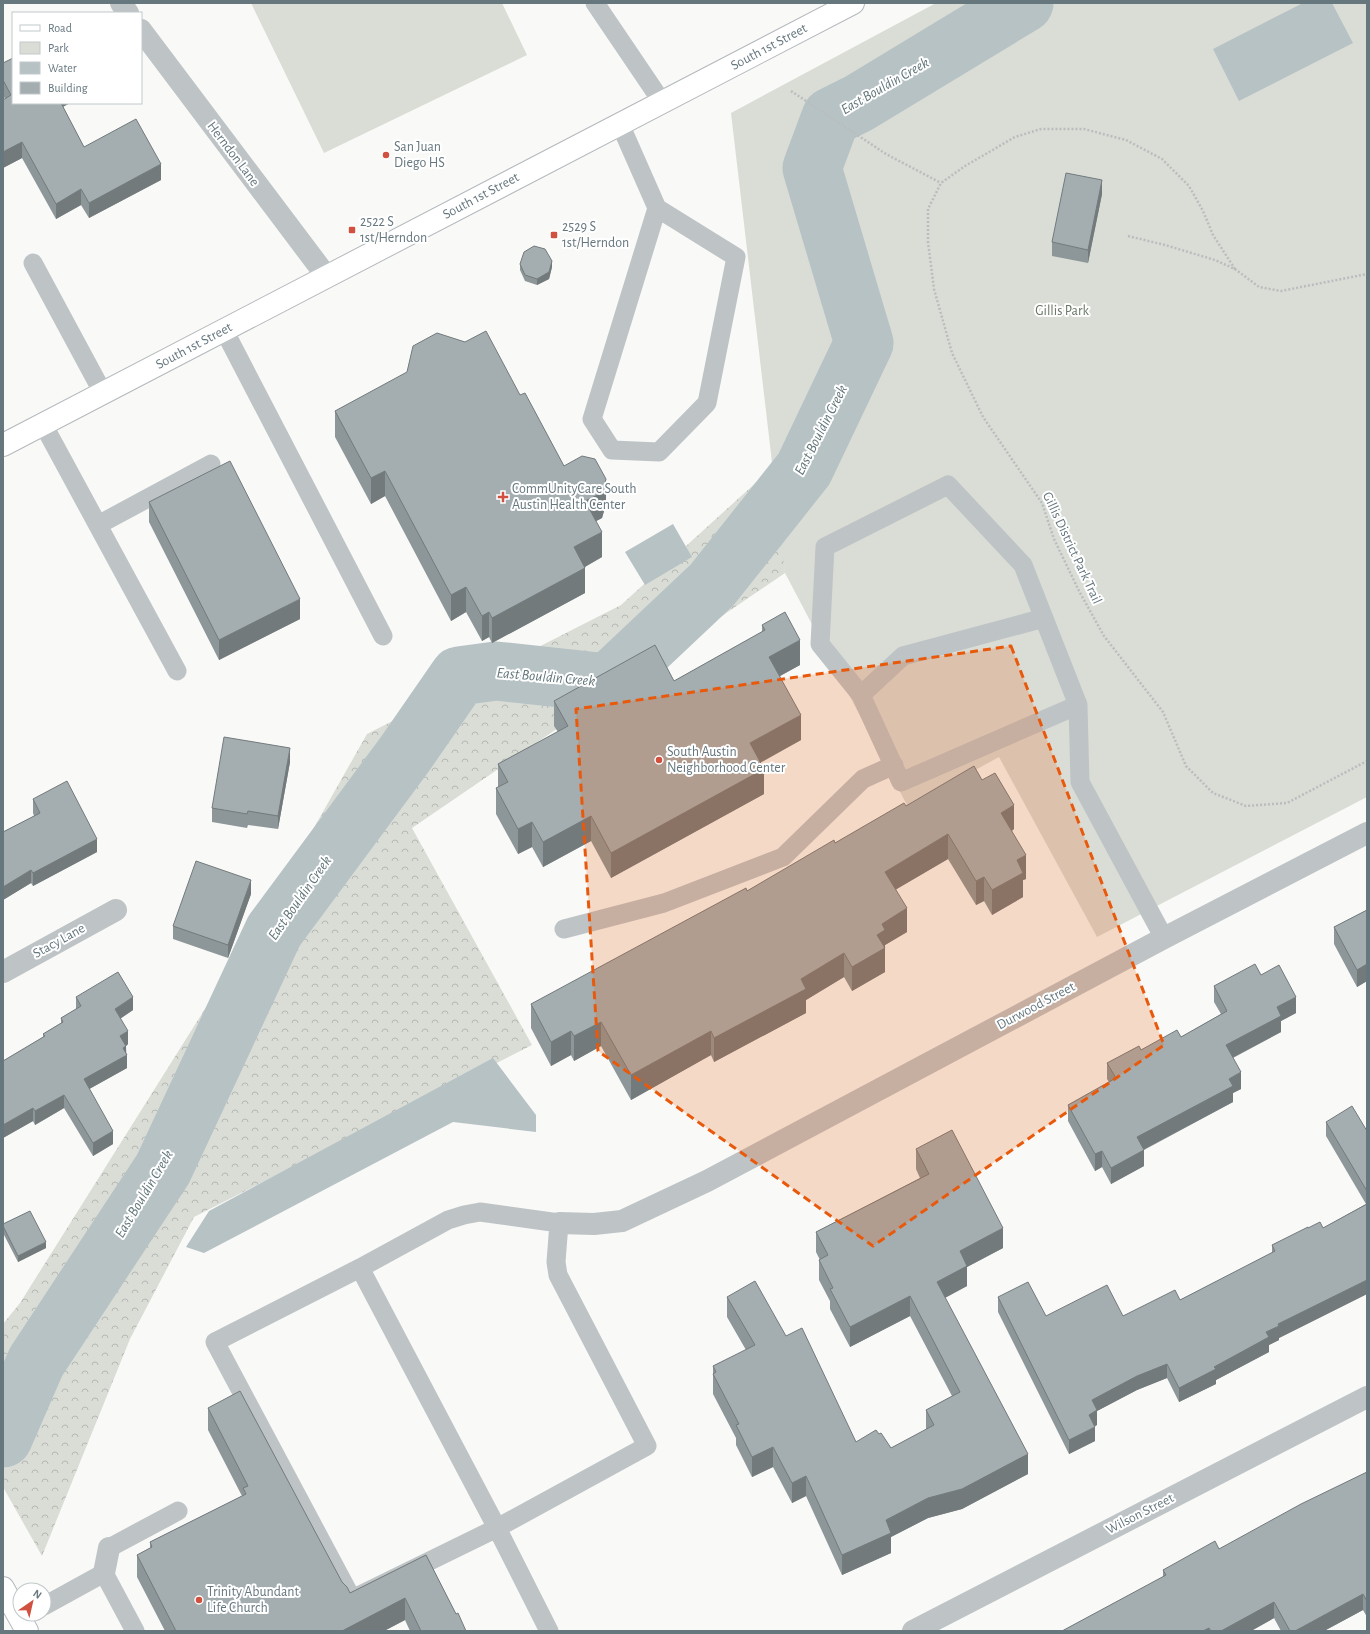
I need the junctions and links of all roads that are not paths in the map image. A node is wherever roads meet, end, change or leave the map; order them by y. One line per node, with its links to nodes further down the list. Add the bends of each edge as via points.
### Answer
1 (121, 3): 4 (street)
2 (595, 3): 6 (lane)
3 (853, 3): 6 (main road, South 1st Street)
4 (127, 12)
5 (142, 31): 10 (street, Herndon Lane)
6 (662, 102): 7 (main road, South 1st Street)
7 (620, 124): 8 (lane); 10 (main road, South 1st Street)
8 (657, 208): 8 (lane, via 592,419 612,450 658,452 708,403 736,257)
9 (33, 263): 12 (lane)
10 (327, 277): 11 (main road, South 1st Street)
11 (224, 330): 12 (main road, South 1st Street); 18 (lane)
12 (103, 393): 13 (main road, South 1st Street)
13 (43, 424): 14 (main road, South 1st Street); 16 (lane)
14 (3, 445)
15 (211, 464): 16 (lane)
16 (98, 525): 19 (lane)
17 (1044, 618): 20 (lane, via 903,656); 20 (lane, via 1023,565 948,486 824,547 820,644); 21 (lane)
18 (383, 636)
19 (177, 671)
20 (861, 695): 22 (lane)
21 (1078, 705): 22 (lane, via 901,782); 26 (lane, via 1080,782)
22 (894, 765): 25 (lane, via 863,779 783,857 664,903)
23 (1367, 833): 26 (street, Durwood Street)
24 (116, 910): 27 (street, Stacy Lane)
25 (564, 929)
26 (1164, 938): 28 (street, Durwood Street, via 707,1182 622,1220 594,1224)
27 (3, 972)
28 (559, 1223): 29 (lane, via 495,1213 464,1214 448,1220); 32 (lane, via 556,1262 558,1275 647,1446)
29 (360, 1268): 32 (lane); 32 (lane, via 215,1342 352,1599)
30 (1367, 1397): 40 (street, Wilson Street)
31 (178, 1511): 33 (lane)
32 (497, 1528): 39 (lane)
33 (109, 1548): 34 (street)
34 (104, 1573): 37 (lane); 38 (lane)
35 (3, 1588): 36 (main road)
36 (12, 1601)
37 (52, 1602)
38 (135, 1631)
39 (549, 1631)
40 (914, 1631)

